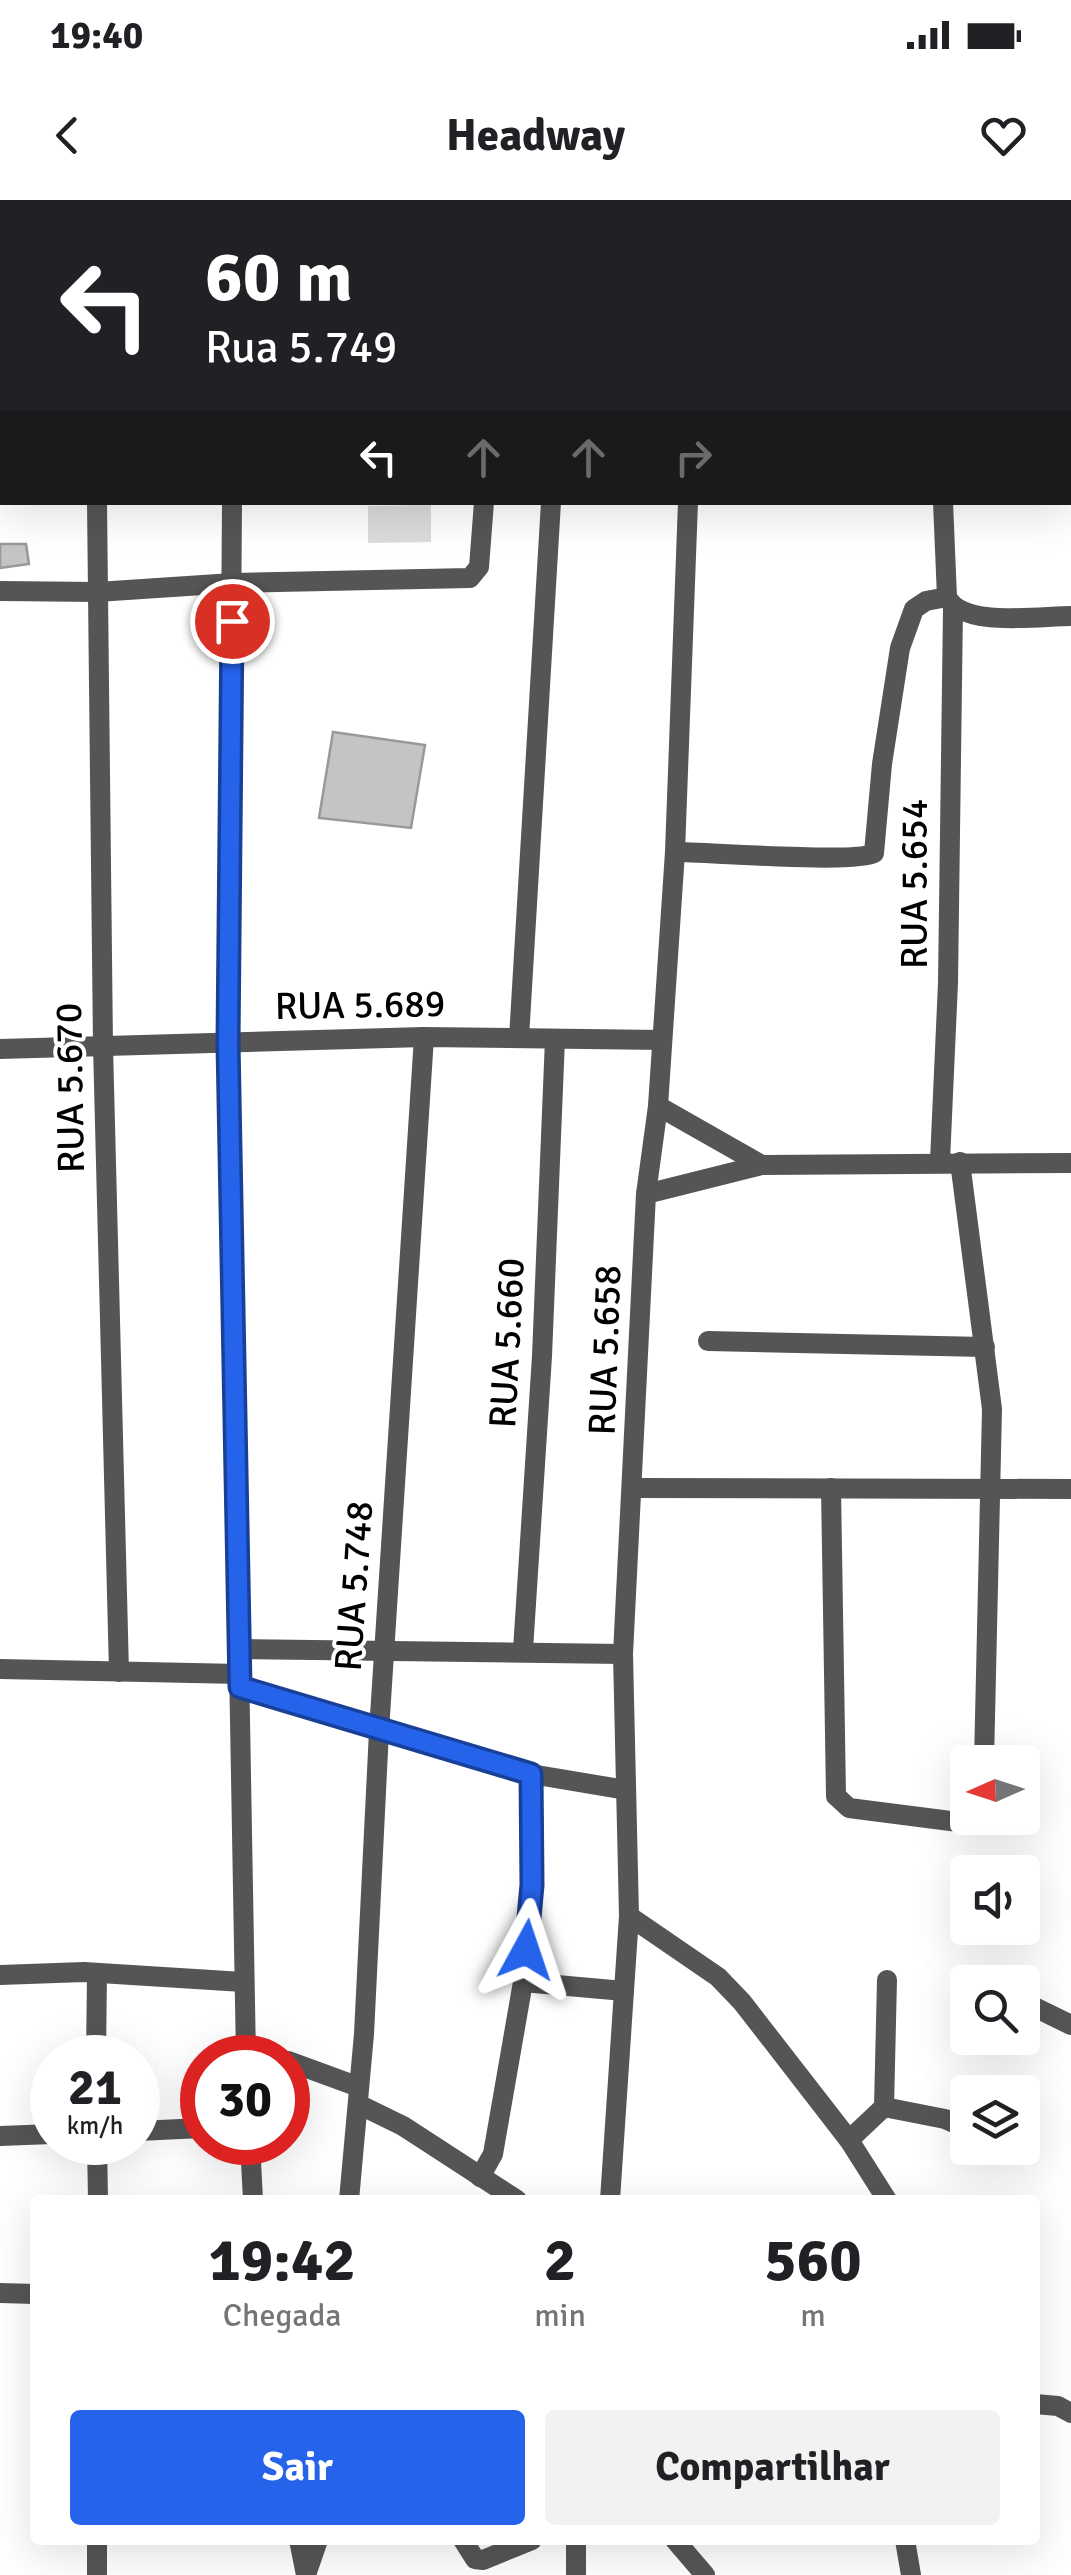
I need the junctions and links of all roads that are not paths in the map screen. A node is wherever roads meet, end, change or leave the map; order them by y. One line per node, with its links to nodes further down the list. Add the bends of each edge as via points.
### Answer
1 (96, 505): 9 (street, RUA 5.670)
2 (232, 505): 7 (street)
3 (484, 505): 7 (street, via 480,567 470,578)
4 (550, 505): 14 (street)
5 (688, 505): 12 (street, RUA 5.658)
6 (943, 505): 10 (street, RUA 5.654)
7 (232, 582): 9 (street); 17 (street)
8 (0, 591): 9 (street)
9 (98, 592): 18 (street, RUA 5.670)
10 (957, 607): 11 (street); 12 (street, via 926,601 914,609 900,648 874,853); 21 (street, RUA 5.654)
11 (1071, 616)
12 (675, 852): 16 (street, RUA 5.658)
13 (424, 1037): 14 (street, RUA 5.689); 17 (street, RUA 5.689); 32 (street, RUA 5.748)
14 (519, 1038): 15 (street, RUA 5.689)
15 (555, 1039): 16 (street, RUA 5.689); 33 (street, RUA 5.660)
16 (662, 1040): 20 (street, RUA 5.658)
17 (228, 1043): 18 (street, RUA 5.689); 31 (street)
18 (103, 1046): 19 (street, RUA 5.689); 36 (street, RUA 5.670)
19 (0, 1049)
20 (658, 1106): 23 (street); 24 (street, RUA 5.658)
21 (950, 1161): 22 (street); 23 (street); 26 (street, RUA 5.654)
22 (1071, 1163)
23 (762, 1165): 24 (street)
24 (646, 1194): 27 (street, RUA 5.658)
25 (708, 1341): 26 (street)
26 (986, 1347): 30 (street, RUA 5.654)
27 (634, 1488): 28 (street); 34 (street, RUA 5.658)
28 (831, 1488): 30 (street); 42 (street, via 836,1796 849,1808)
29 (1071, 1489): 30 (street)
30 (989, 1490): 39 (street, RUA 5.654)
31 (240, 1648): 32 (street); 37 (street)
32 (385, 1648): 33 (street); 38 (street, RUA 5.748)
33 (523, 1650): 34 (street)
34 (623, 1654): 41 (street, RUA 5.658)
35 (0, 1669): 36 (street)
36 (118, 1672): 37 (street)
37 (240, 1680): 38 (street); 47 (street)
38 (379, 1730): 40 (street); 55 (street, RUA 5.748)
39 (985, 1745)
40 (531, 1774): 41 (street); 48 (street, via 532,1885)
41 (626, 1790): 43 (street, RUA 5.658)
42 (950, 1821)
43 (628, 1916): 49 (street, RUA 5.658); 60 (street, via 718,1978)
44 (97, 1973): 45 (street); 47 (street); 52 (street)
45 (0, 1975)
46 (887, 1980): 56 (street)
47 (243, 1982): 53 (street)
48 (523, 1982): 49 (street); 63 (street, via 493,2154)
49 (624, 1991): 68 (street, RUA 5.658)
50 (1040, 2010): 51 (street)
51 (1071, 2025)
52 (96, 2035)
53 (245, 2035)
54 (310, 2072): 55 (street)
55 (358, 2096): 63 (street); 66 (street, RUA 5.748)
56 (884, 2106): 57 (street); 60 (street)
57 (950, 2121)
58 (30, 2135): 59 (street)
59 (0, 2136)
60 (849, 2140): 69 (street)
61 (97, 2165): 64 (street)
62 (251, 2165): 65 (street)
63 (480, 2177): 67 (street)
64 (98, 2195)
65 (253, 2195)
66 (349, 2195)
67 (508, 2195)
68 (610, 2195)
69 (883, 2195)
70 (0, 2293): 71 (street)
71 (30, 2294)
72 (1040, 2387): 73 (street)
73 (1064, 2409)
74 (98, 2545): 81 (street)
75 (466, 2545): 76 (street, via 483,2560)
76 (520, 2545)
77 (576, 2545): 82 (street)
78 (679, 2545): 83 (street)
79 (906, 2545): 80 (street)
80 (909, 2573)
81 (98, 2575)
82 (576, 2575)
83 (705, 2575)

